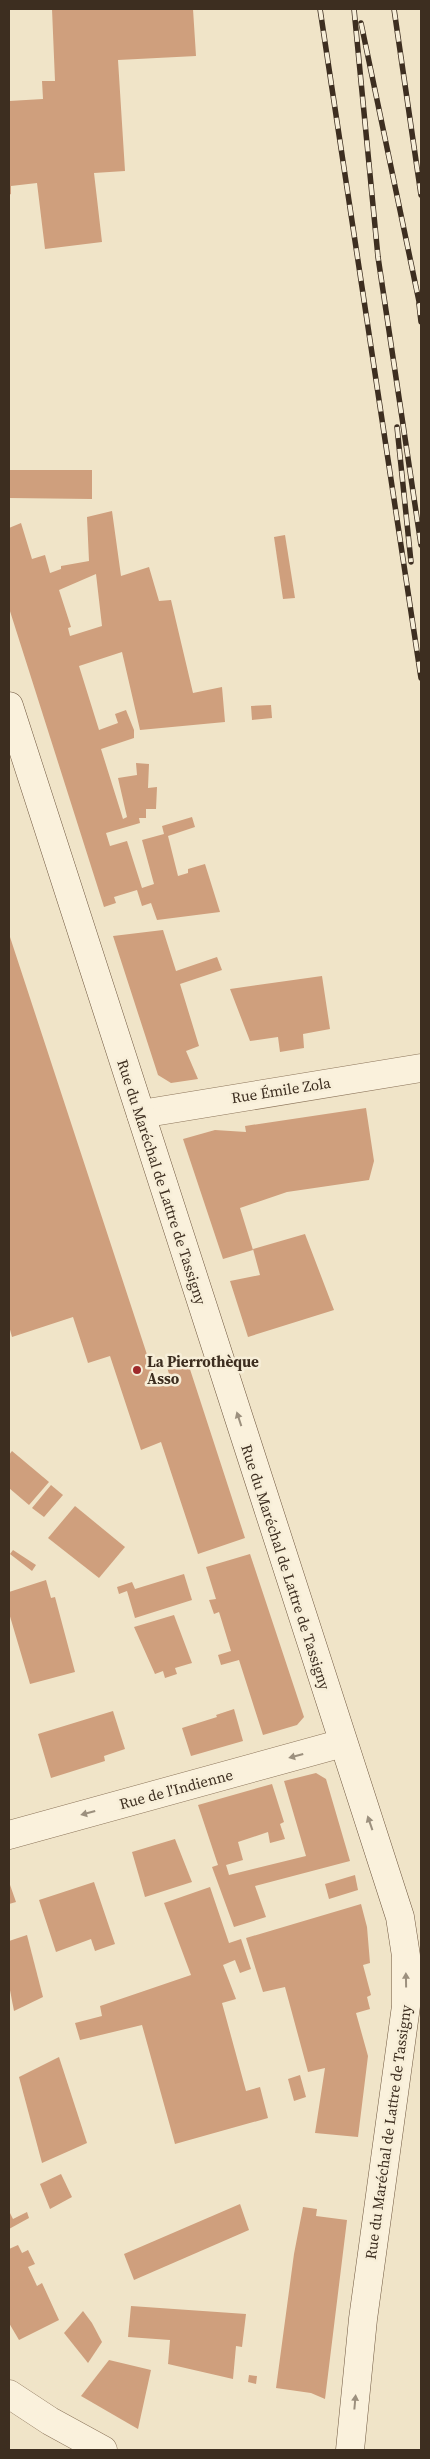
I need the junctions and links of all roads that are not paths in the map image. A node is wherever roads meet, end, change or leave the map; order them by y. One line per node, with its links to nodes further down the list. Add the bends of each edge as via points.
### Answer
1 (9, 706): 3 (main road, Rue du Maréchal de Lattre de Tassigny)
2 (421, 1068): 3 (main road, Rue Émile Zola)
3 (141, 1114): 4 (main road, Rue du Maréchal de Lattre de Tassigny, one-way to 3)
4 (343, 1743): 5 (main road, Rue de l'Indienne, one-way to 5); 8 (main road, Rue du Maréchal de Lattre de Tassigny, one-way to 4, via 362,2319 406,2006 406,1976 400,1917)
5 (9, 1835)
6 (9, 2394): 7 (main road)
7 (103, 2450)
8 (350, 2450)

